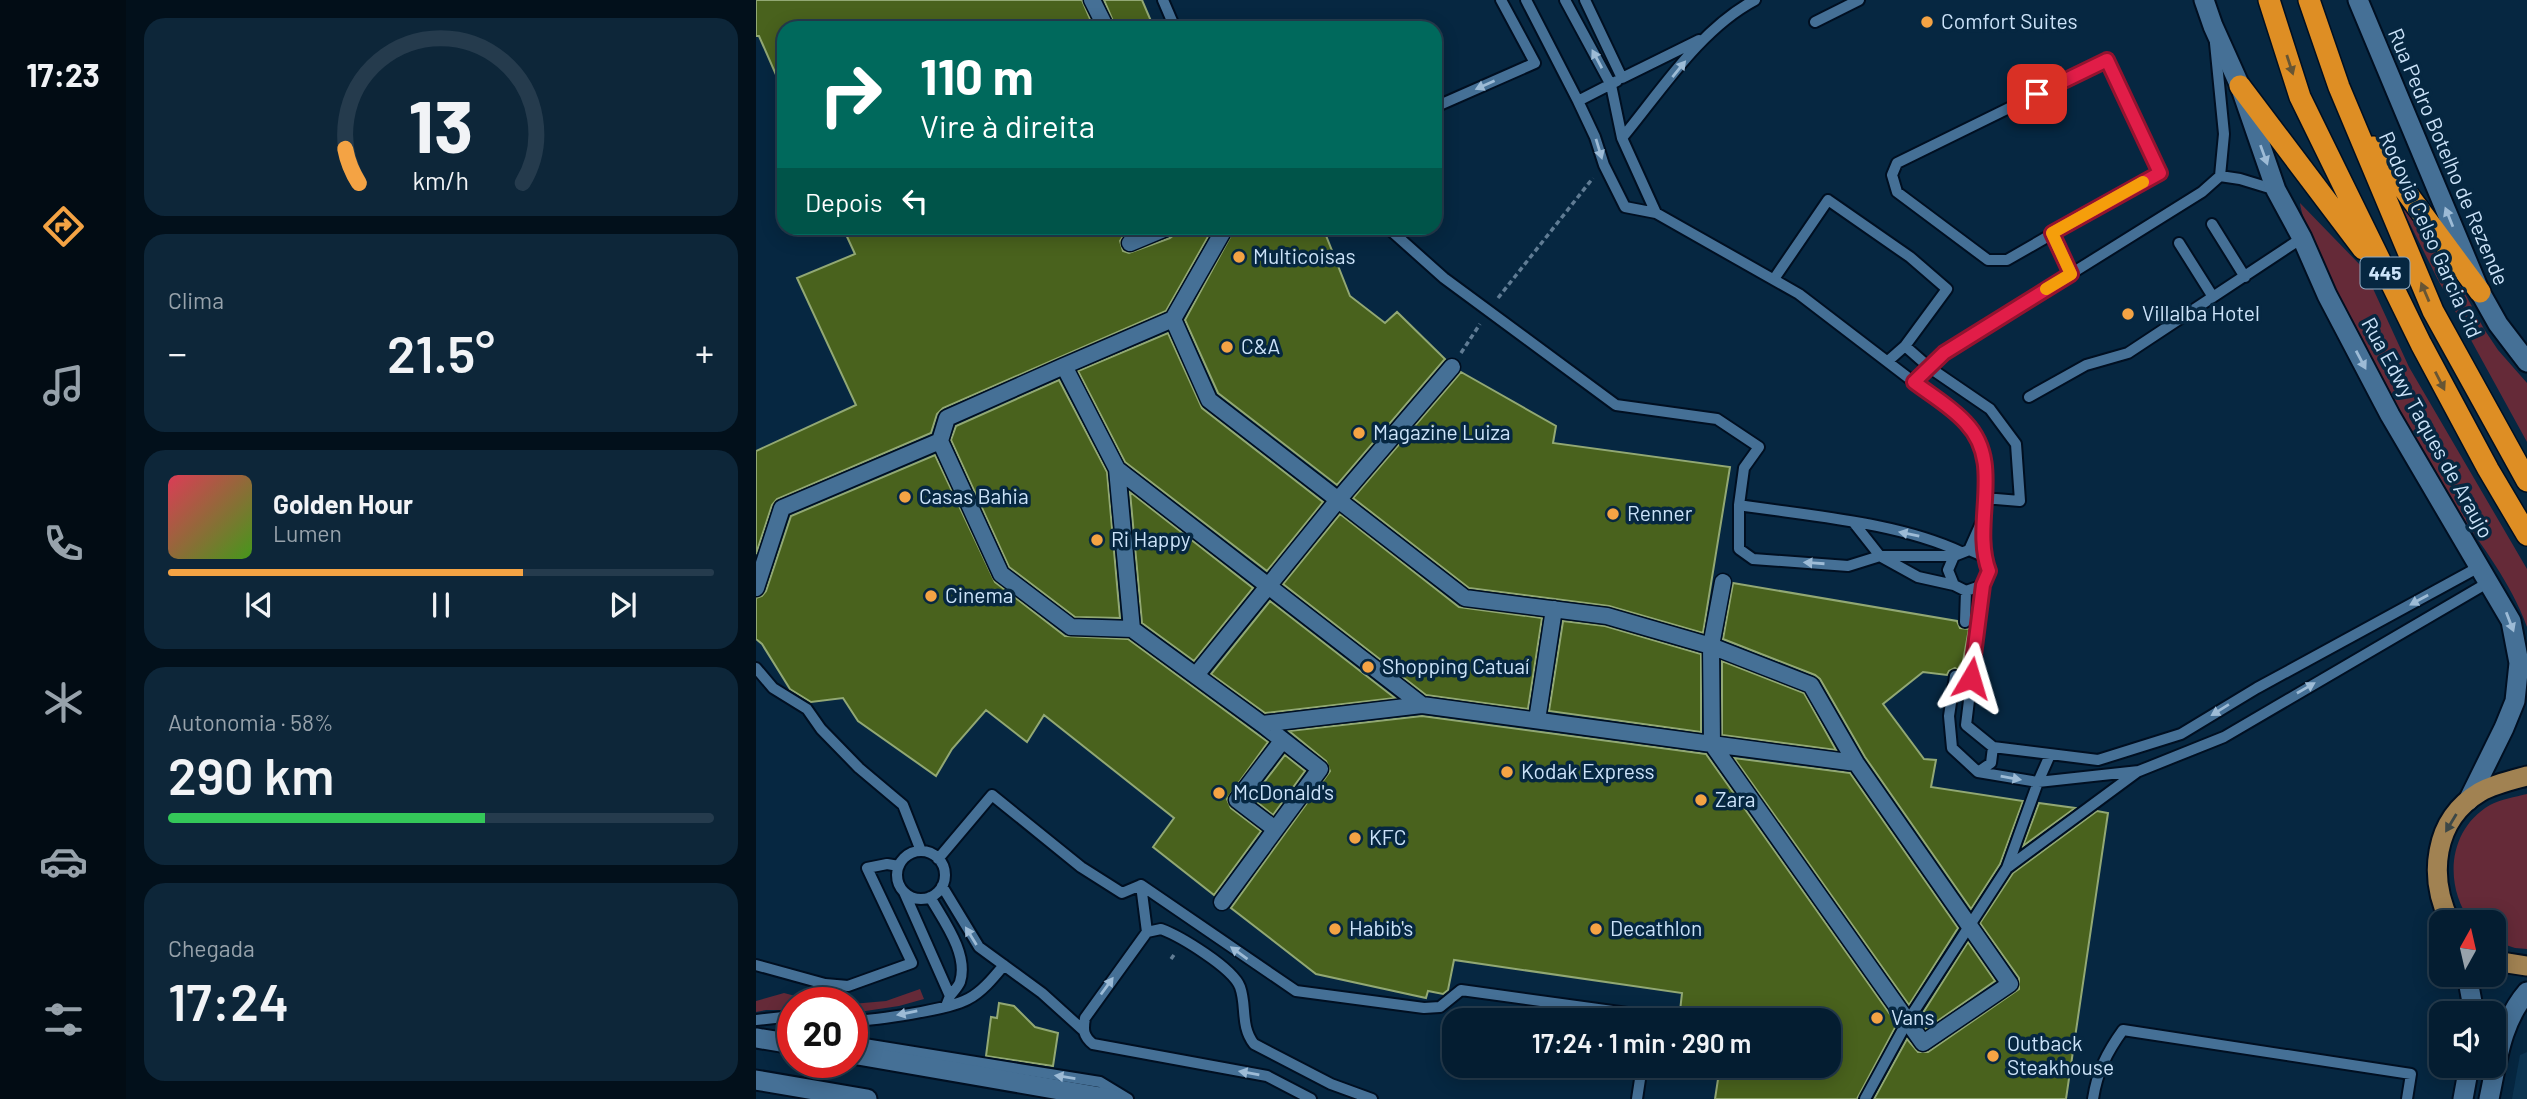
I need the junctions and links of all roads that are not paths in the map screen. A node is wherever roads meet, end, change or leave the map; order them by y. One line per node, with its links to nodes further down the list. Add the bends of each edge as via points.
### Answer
1 (1092, 0): 13 (street)
2 (1163, 0): 14 (lane)
3 (1502, 0): 22 (lane, one-way to 22, via 1535,63)
4 (1526, 0): 21 (lane)
5 (1565, 0): 19 (lane, one-way to 5)
6 (1585, 0): 18 (lane)
7 (1755, 0): 17 (lane)
8 (1859, 0): 15 (lane)
9 (2204, 0): 16 (street, Rua Edwy Taques de Araujo)
10 (2269, 0): 39 (highway, 445, one-way to 39, via 2300,97)
11 (2309, 0): 23 (highway, Rodovia Celso Garcia Cid / 445)
12 (2358, 0): 40 (street, Rua Pedro Botelho de Rezende, one-way to 12)
13 (1102, 21)
14 (1172, 21)
15 (1815, 22)
16 (2213, 26): 20 (street, Rua Edwy Taques de Araujo); 25 (lane, via 2224,134)
17 (1704, 37): 18 (lane); 24 (lane, one-way to 17)
18 (1622, 78): 19 (lane)
19 (1611, 85): 21 (lane); 24 (lane)
20 (2240, 86): 26 (street, Rua Edwy Taques de Araujo, one-way to 26); 39 (highway)
21 (1578, 101): 27 (lane, one-way to 27, via 1625,207)
22 (1442, 104)
23 (2352, 118): 40 (highway); 53 (highway, Rodovia Celso Garcia Cid / 445, one-way to 23, via 2433,311)
24 (1622, 138): 27 (lane)
25 (2220, 176): 26 (lane); 36 (lane)
26 (2276, 190): 33 (street, Rua Edwy Taques de Araujo)
27 (1656, 213): 38 (lane)
28 (2212, 224): 37 (lane)
29 (2052, 233): 29 (lane, via 2007,260 1988,260 1897,191 1892,175 1897,163 2107,60 2160,173); 36 (lane)
30 (1149, 235): 34 (street)
31 (1221, 235): 42 (street)
32 (1396, 235): 56 (lane, via 1444,278 1616,405 1717,419 1759,447 1744,468)
33 (2302, 238): 37 (lane); 63 (street, Rua Edwy Taques de Araujo, one-way to 63, via 2390,415)
34 (1130, 243)
35 (2179, 243): 41 (lane)
36 (2071, 274): 48 (lane, via 1944,353)
37 (2245, 277): 41 (lane)
38 (1774, 279): 43 (lane, via 1828,200 1947,289); 44 (lane)
39 (2393, 289): 59 (highway, 445, one-way to 59)
40 (2480, 292): 45 (street, Rua Pedro Botelho de Rezende)
41 (2213, 297): 50 (lane, via 2128,353 2086,365)
42 (1173, 319): 46 (street); 55 (street, via 1209,400)
43 (1905, 346): 44 (lane); 48 (lane)
44 (1888, 361): 49 (lane)
45 (2527, 362)
46 (1064, 366): 51 (street, via 947,418); 52 (street)
47 (1452, 367): 55 (street)
48 (1930, 368): 49 (lane); 54 (lane, via 1990,409 2016,444 2021,501)
49 (1914, 382): 54 (lane, via 1966,422 1979,440 1987,472)
50 (2029, 397)
51 (940, 441): 68 (street, via 782,508); 72 (street, via 1002,574 1071,627)
52 (1116, 468): 67 (street); 72 (street)
53 (2527, 481)
54 (1984, 498): 57 (lane)
55 (1338, 500): 67 (street); 70 (street, via 1465,598)
56 (1740, 505): 58 (lane); 61 (lane, one-way to 56, via 1849,566 1753,559 1739,550)
57 (1983, 517): 60 (lane); 62 (lane)
58 (1854, 523): 60 (lane, one-way to 58, via 1934,539); 61 (lane)
59 (2527, 535)
60 (1961, 553): 61 (lane); 62 (lane); 65 (lane, via 1948,570)
61 (1880, 556): 65 (lane, via 1918,577)
62 (1983, 556): 66 (lane, via 1989,571)
63 (2484, 574): 83 (lane, one-way to 83, via 2256,688 2181,734 2098,760); 85 (lane, one-way to 63, via 2224,737); 89 (street, Rua Edwy Taques de Araujo, one-way to 89, via 2511,621 2518,679 2515,701)
64 (1723, 582): 73 (street)
65 (1954, 585): 69 (lane)
66 (1983, 585): 69 (lane); 82 (lane, via 1966,725)
67 (1268, 586): 75 (street); 77 (street)
68 (756, 588)
69 (1966, 591): 71 (lane)
70 (1554, 609): 73 (street, via 1607,616); 78 (street)
71 (1965, 622)
72 (1132, 629): 75 (street)
73 (1711, 646): 81 (street); 84 (street, via 1811,685)
74 (756, 668): 91 (lane, via 773,688 807,709 859,768 904,805)
75 (1196, 675): 79 (street)
76 (1955, 676): 86 (lane, via 1952,748)
77 (1422, 705): 78 (street); 79 (street)
78 (1537, 720): 81 (street)
79 (1262, 724): 80 (street)
80 (1282, 741): 90 (street, via 1237,800); 90 (street, via 1320,769)
81 (1712, 744): 84 (street); 113 (street)
82 (1993, 747): 83 (lane); 86 (lane, via 1991,763)
83 (2050, 755): 88 (lane)
84 (1856, 763): 101 (street)
85 (2139, 771): 88 (lane); 94 (lane)
86 (1978, 772): 88 (lane, one-way to 88)
87 (2527, 776): 89 (main road, via 2495,785)
88 (2038, 782): 94 (lane)
89 (2468, 802): 100 (main road, one-way to 100, via 2450,824 2437,858 2438,890)
90 (1275, 829): 99 (street)
91 (921, 851): 92 (lane); 93 (lane, via 908,855)
92 (938, 859): 95 (lane, via 944,875); 96 (lane, via 992,795 1081,867 1122,893)
93 (899, 866): 97 (lane, via 897,880); 104 (lane, via 867,868 912,963 848,986)
94 (2007, 868): 101 (lane)
95 (942, 886): 98 (lane); 105 (lane, one-way to 95, via 973,941)
96 (1141, 886): 102 (lane); 109 (lane, one-way to 96, via 1461,990 1440,1007 1424,1008 1296,991)
97 (904, 892): 98 (lane, via 916,898); 108 (lane)
98 (930, 897): 108 (lane, via 957,947 962,967 960,984)
99 (1223, 902)
100 (2446, 910)
101 (1970, 926): 113 (lane); 113 (street, via 2010,984 1923,1043)
102 (1147, 932): 114 (lane, one-way to 102, via 1089,1011); 126 (lane, via 1167,931 1229,972 1239,985 1247,1035 1254,1044 1331,1084)
103 (2506, 963): 106 (main road)
104 (756, 965)
105 (1004, 965): 108 (lane, via 967,1000); 114 (lane)
106 (2527, 966)
107 (2527, 992): 132 (street, via 2502,1037)
108 (948, 1001): 112 (lane, one-way to 112)
109 (1591, 1008)
110 (777, 1016): 111 (lane)
111 (756, 1020)
112 (868, 1020)
113 (1908, 1022): 128 (lane)
114 (1083, 1030): 125 (lane, one-way to 114, via 1267,1076 1093,1044)
115 (756, 1038): 116 (street)
116 (777, 1041)
117 (868, 1045): 124 (lane, one-way to 117, via 1100,1082)
118 (868, 1057): 123 (street)
119 (1640, 1078): 127 (lane)
120 (2467, 1078): 131 (street)
121 (756, 1080): 122 (street)
122 (867, 1099)
123 (1112, 1099)
124 (1128, 1099)
125 (1311, 1099)
126 (1372, 1099)
127 (1637, 1099)
128 (1865, 1099)
129 (2093, 1099): 130 (lane, via 2102,1065 2123,1030 2412,1074)
130 (2407, 1099)
131 (2463, 1099)
132 (2489, 1099)

